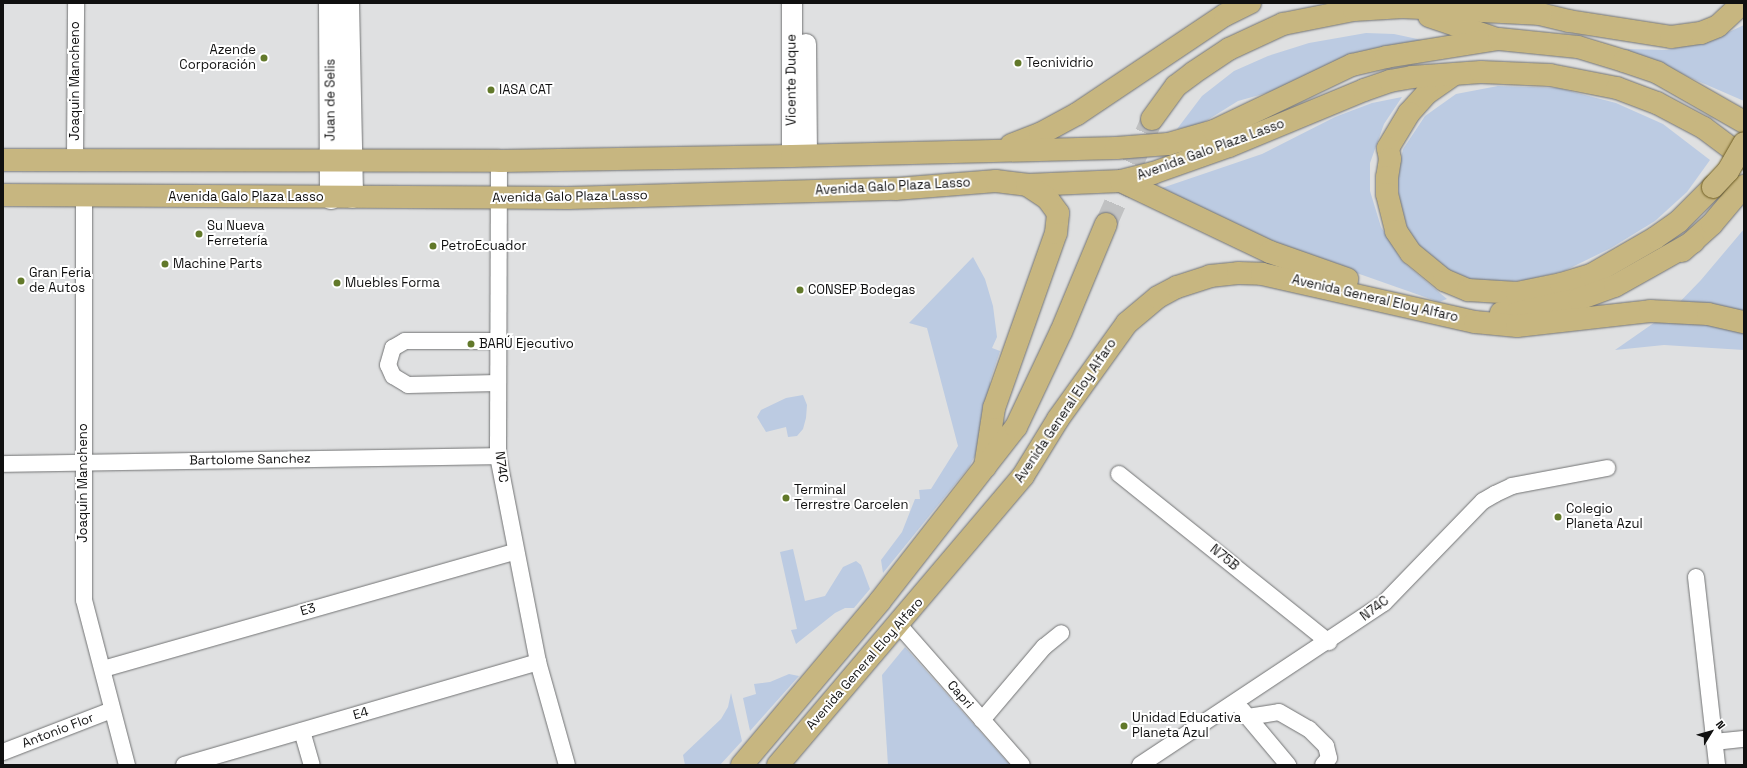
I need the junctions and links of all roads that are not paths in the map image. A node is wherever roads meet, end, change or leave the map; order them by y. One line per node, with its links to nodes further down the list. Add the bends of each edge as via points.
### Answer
1 (76, 3): 19 (street, Joaquin Mancheno)
2 (330, 3): 21 (main road, Juan de Selis)
3 (348, 3): 21 (main road, Juan de Selis)
4 (792, 3): 17 (street, Vicente Duque)
5 (805, 3): 17 (street, Vicente Duque)
6 (1250, 3): 16 (main road, via 1212,23 1077,114 1040,134)
7 (1499, 3): 10 (main road)
8 (1743, 3): 10 (main road, via 1718,26 1701,33 1671,38)
9 (1403, 7): 10 (main road); 11 (main road); 13 (main road, via 1354,10 1312,17 1283,24 1256,35 1176,86)
10 (1541, 14)
11 (1499, 39): 14 (main road, Avenida Galo Plaza Lasso, via 1578,47 1624,61 1658,73); 16 (main road, Avenida Galo Plaza Lasso, via 1352,65 1214,131 1183,141 1116,148)
12 (1453, 75): 15 (main road, bridge, via 1427,93 1409,114 1388,148 1390,159 1387,194 1396,231 1411,253 1444,280 1468,290 1517,292 1561,284 1591,274 1655,238 1679,221 1728,171); 18 (main road, Avenida Galo Plaza Lasso, via 1481,72 1550,75 1617,88 1657,103 1704,128); 23 (main road, Avenida Galo Plaza Lasso, via 1412,77 1364,90 1229,146)
13 (1152, 118)
14 (1744, 122)
15 (1744, 143)
16 (996, 150): 17 (main road, Avenida Galo Plaza Lasso)
17 (799, 156): 22 (main road, Avenida Galo Plaza Lasso)
18 (1744, 158)
19 (75, 159): 20 (main road, Avenida Galo Plaza Lasso); 21 (main road, Avenida Galo Plaza Lasso)
20 (3, 160)
21 (340, 161): 22 (main road, Avenida Galo Plaza Lasso); 28 (main road, Juan de Selis)
22 (499, 161): 29 (street, N74C)
23 (1121, 181): 24 (main road, Avenida Galo Plaza Lasso); 31 (main road, via 1270,252 1324,272 1435,306 1480,314 1517,313 1579,299 1614,286)
24 (1027, 185): 29 (main road, Avenida Galo Plaza Lasso, via 996,181 887,189); 39 (main road, via 1048,198 1058,213 1056,233 994,408)
25 (1744, 186): 31 (main road)
26 (3, 195): 27 (main road, Avenida Galo Plaza Lasso)
27 (84, 196): 28 (main road, Avenida Galo Plaza Lasso); 37 (street, Joaquin Mancheno)
28 (342, 197): 29 (main road, Avenida Galo Plaza Lasso)
29 (499, 198): 34 (street, N74C)
30 (1106, 224): 39 (main road, Avenida General Eloy Alfaro, via 1028,406 1016,427)
31 (1693, 242): 32 (main road, via 1642,284)
32 (1593, 317): 33 (main road, Avenida General Eloy Alfaro, via 1650,311 1708,314); 44 (main road, Avenida General Eloy Alfaro, via 1518,326 1475,322 1286,279 1244,273 1210,276 1177,287 1158,297 1127,323 1058,419 1023,476)
33 (1744, 322)
34 (499, 341): 35 (street, N74C); 35 (street, via 405,341 394,348 388,365 393,376 408,385)
35 (498, 383): 36 (street, N74C)
36 (498, 456): 37 (street, Bartolome Sanchez); 42 (street, N74C)
37 (83, 463): 38 (street, Bartolome Sanchez); 48 (street, Joaquin Mancheno, via 84,600)
38 (3, 464)
39 (985, 468): 61 (main road, Avenida General Eloy Alfaro, via 880,600)
40 (1608, 468): 46 (street, N74C, via 1512,486 1483,501 1384,603)
41 (1118, 474): 46 (street, N75B)
42 (514, 552): 47 (street, N74C); 48 (street, E3)
43 (1696, 577): 55 (street)
44 (899, 625): 52 (street, Capri); 62 (main road, Avenida General Eloy Alfaro)
45 (1061, 633): 52 (street, via 1044,648)
46 (1329, 642): 49 (street, N74C)
47 (538, 662): 53 (street, E4); 60 (street, N74C)
48 (102, 669): 50 (street, Joaquin Mancheno)
49 (1236, 702): 51 (street); 64 (street, N74C)
50 (112, 710): 56 (street, Antonio Flor); 57 (street, Joaquin Mancheno)
51 (1248, 717): 65 (street); 66 (street, via 1279,712 1309,729 1326,746 1329,758)
52 (982, 720): 63 (street, Capri)
53 (302, 731): 58 (street, E4); 59 (street)
54 (1744, 739): 55 (street)
55 (1714, 742): 67 (street)
56 (3, 752)
57 (127, 765)
58 (184, 765)
59 (312, 765)
60 (567, 765)
61 (742, 765)
62 (778, 765)
63 (1022, 765)
64 (1140, 765)
65 (1288, 765)
66 (1323, 765)
67 (1716, 765)

